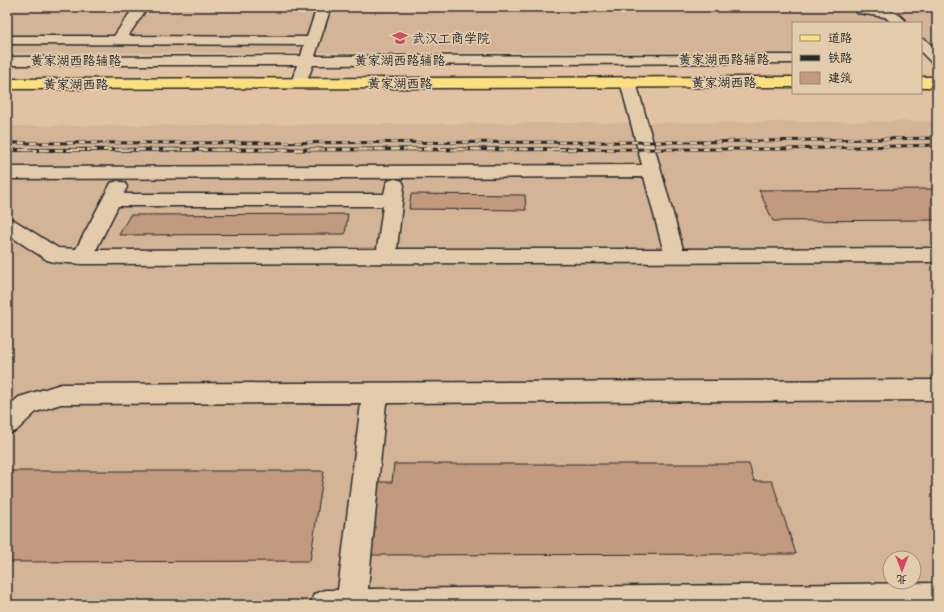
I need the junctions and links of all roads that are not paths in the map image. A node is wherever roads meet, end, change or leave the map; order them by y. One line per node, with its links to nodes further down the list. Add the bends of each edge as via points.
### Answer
1 (141, 7): 6 (street)
2 (324, 7): 7 (street)
3 (860, 7): 4 (street, via 862,10 889,14)
4 (899, 22)
5 (7, 40): 6 (street)
6 (118, 40): 7 (street)
7 (313, 42): 12 (street)
8 (922, 44): 11 (street)
9 (792, 59): 12 (street, 黄家湖西路辅路)
10 (7, 61): 12 (street, 黄家湖西路辅路)
11 (934, 62): 13 (main road)
12 (302, 72): 14 (main road, 黄家湖西路); 15 (main road, 黄家湖西路); 16 (main road, 黄家湖西路); 20 (main road, 黄家湖西路)
13 (922, 72)
14 (7, 73)
15 (792, 73)
16 (628, 82): 17 (main road, 黄家湖西路); 21 (street)
17 (792, 82)
18 (922, 82): 19 (main road)
19 (937, 82)
20 (7, 84)
21 (652, 171): 24 (street); 30 (street)
22 (126, 172): 23 (street); 25 (street); 27 (street)
23 (262, 172): 24 (street); 26 (street)
24 (397, 172): 28 (street)
25 (7, 173)
26 (252, 199): 27 (street); 28 (street)
27 (112, 200): 32 (street)
28 (394, 200): 33 (street)
29 (7, 225): 32 (street, via 54,254)
30 (675, 256): 31 (street); 33 (street)
31 (937, 256)
32 (82, 257): 33 (street)
33 (386, 257)
34 (937, 390): 35 (street)
35 (375, 392): 36 (street, via 61,394 28,404); 39 (street)
36 (7, 423)
37 (937, 598): 39 (street)
38 (325, 605): 39 (street)
39 (351, 605)

